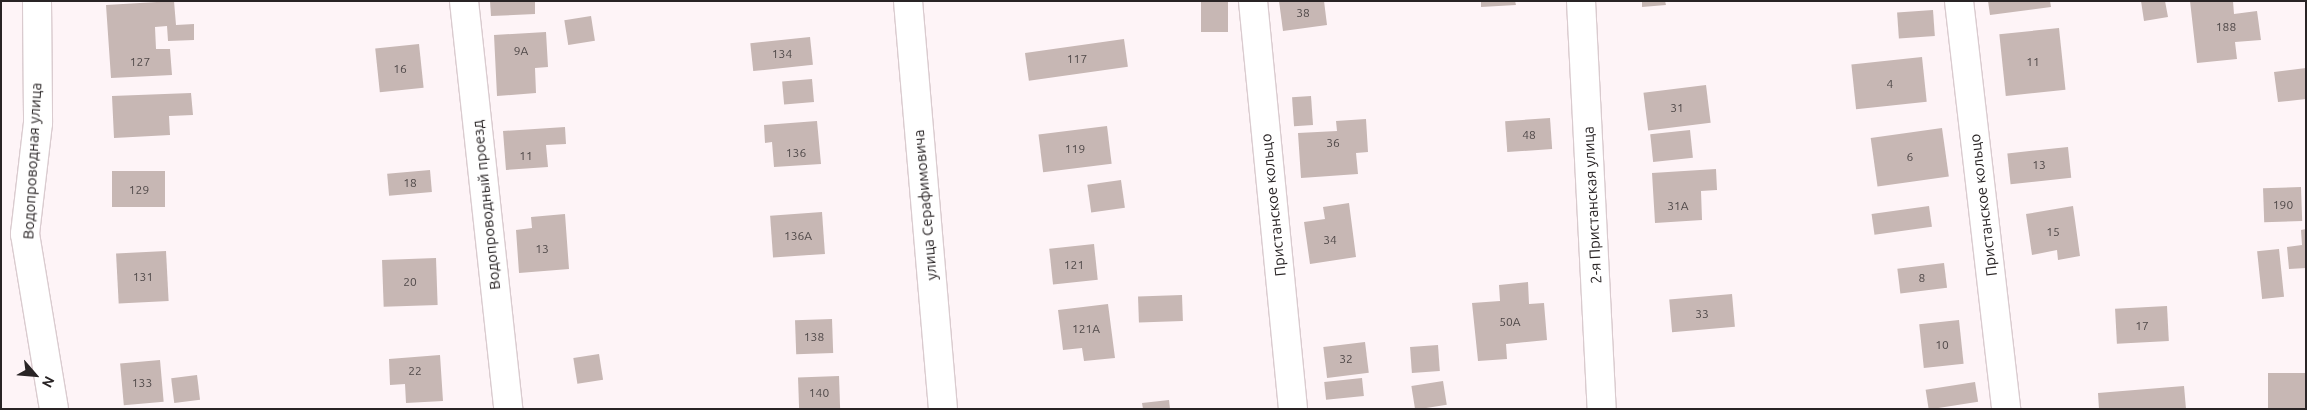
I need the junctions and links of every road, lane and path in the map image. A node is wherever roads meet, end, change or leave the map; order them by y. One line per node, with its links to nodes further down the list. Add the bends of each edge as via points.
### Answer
1 (37, 1): 7 (street, Водопроводная улица, via 38,123 25,234)
2 (464, 1): 8 (street, Водопроводный проезд)
3 (908, 1): 9 (street, улица Серафимовича)
4 (1254, 1): 10 (street, Пристанское кольцо)
5 (1581, 1): 11 (street, 2-я Пристанская улица)
6 (1959, 1): 12 (street, Пристанское кольцо)
7 (47, 403)
8 (508, 409)
9 (943, 409)
10 (1293, 409)
11 (1602, 409)
12 (2006, 409)

